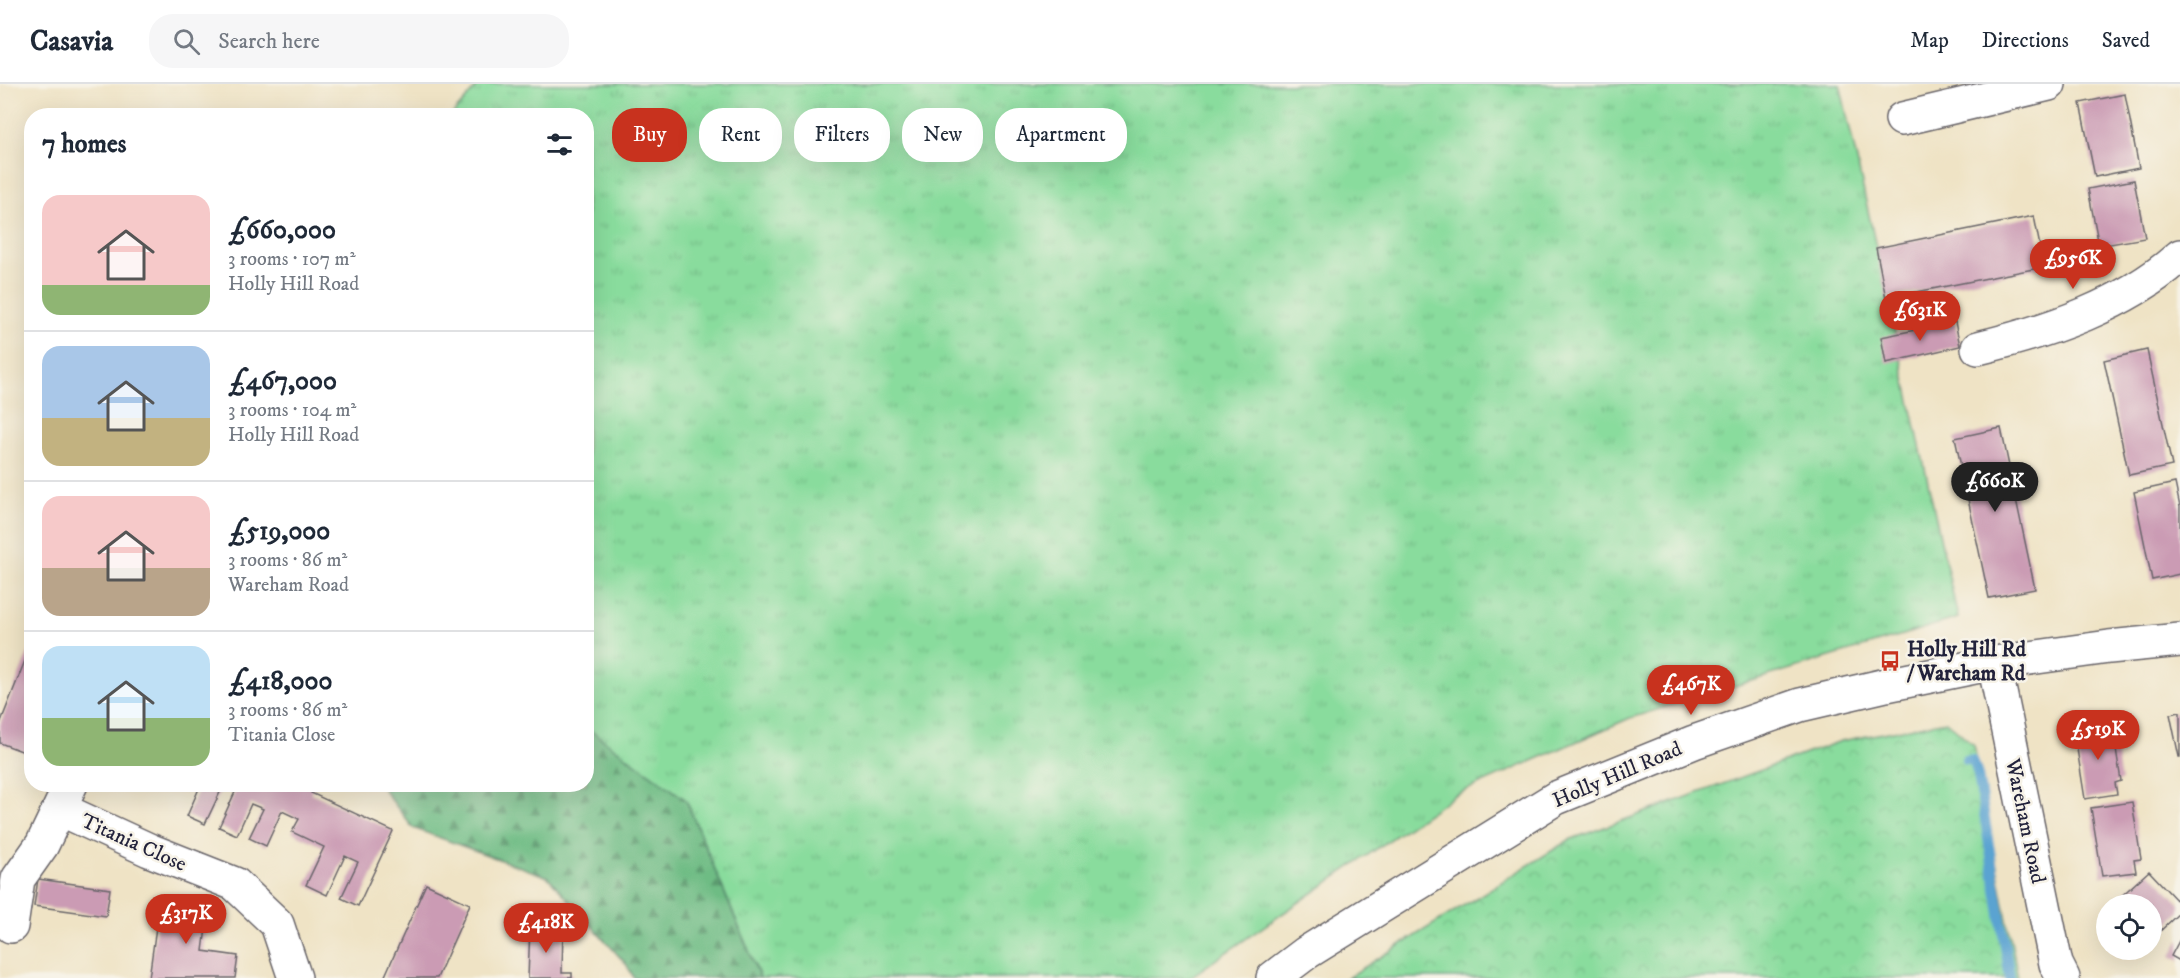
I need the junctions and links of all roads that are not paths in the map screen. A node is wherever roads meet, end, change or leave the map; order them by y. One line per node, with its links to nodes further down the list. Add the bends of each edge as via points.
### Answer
1 (2049, 84): 2 (street)
2 (1902, 119)
3 (2180, 256): 4 (street, via 2154,280 2062,324)
4 (1978, 348)
5 (2180, 640): 6 (street, Holly Hill Road)
6 (1994, 663): 10 (street, Holly Hill Road, via 1800,705 1694,742 1556,798 1306,952); 11 (street, Wareham Road, via 2056,964)
7 (65, 797): 8 (street, Titania Close, via 42,845 18,879); 9 (street, Titania Close, via 149,850 235,884 277,924)
8 (11, 926)
9 (295, 978)
10 (1273, 978)
11 (2063, 978)

